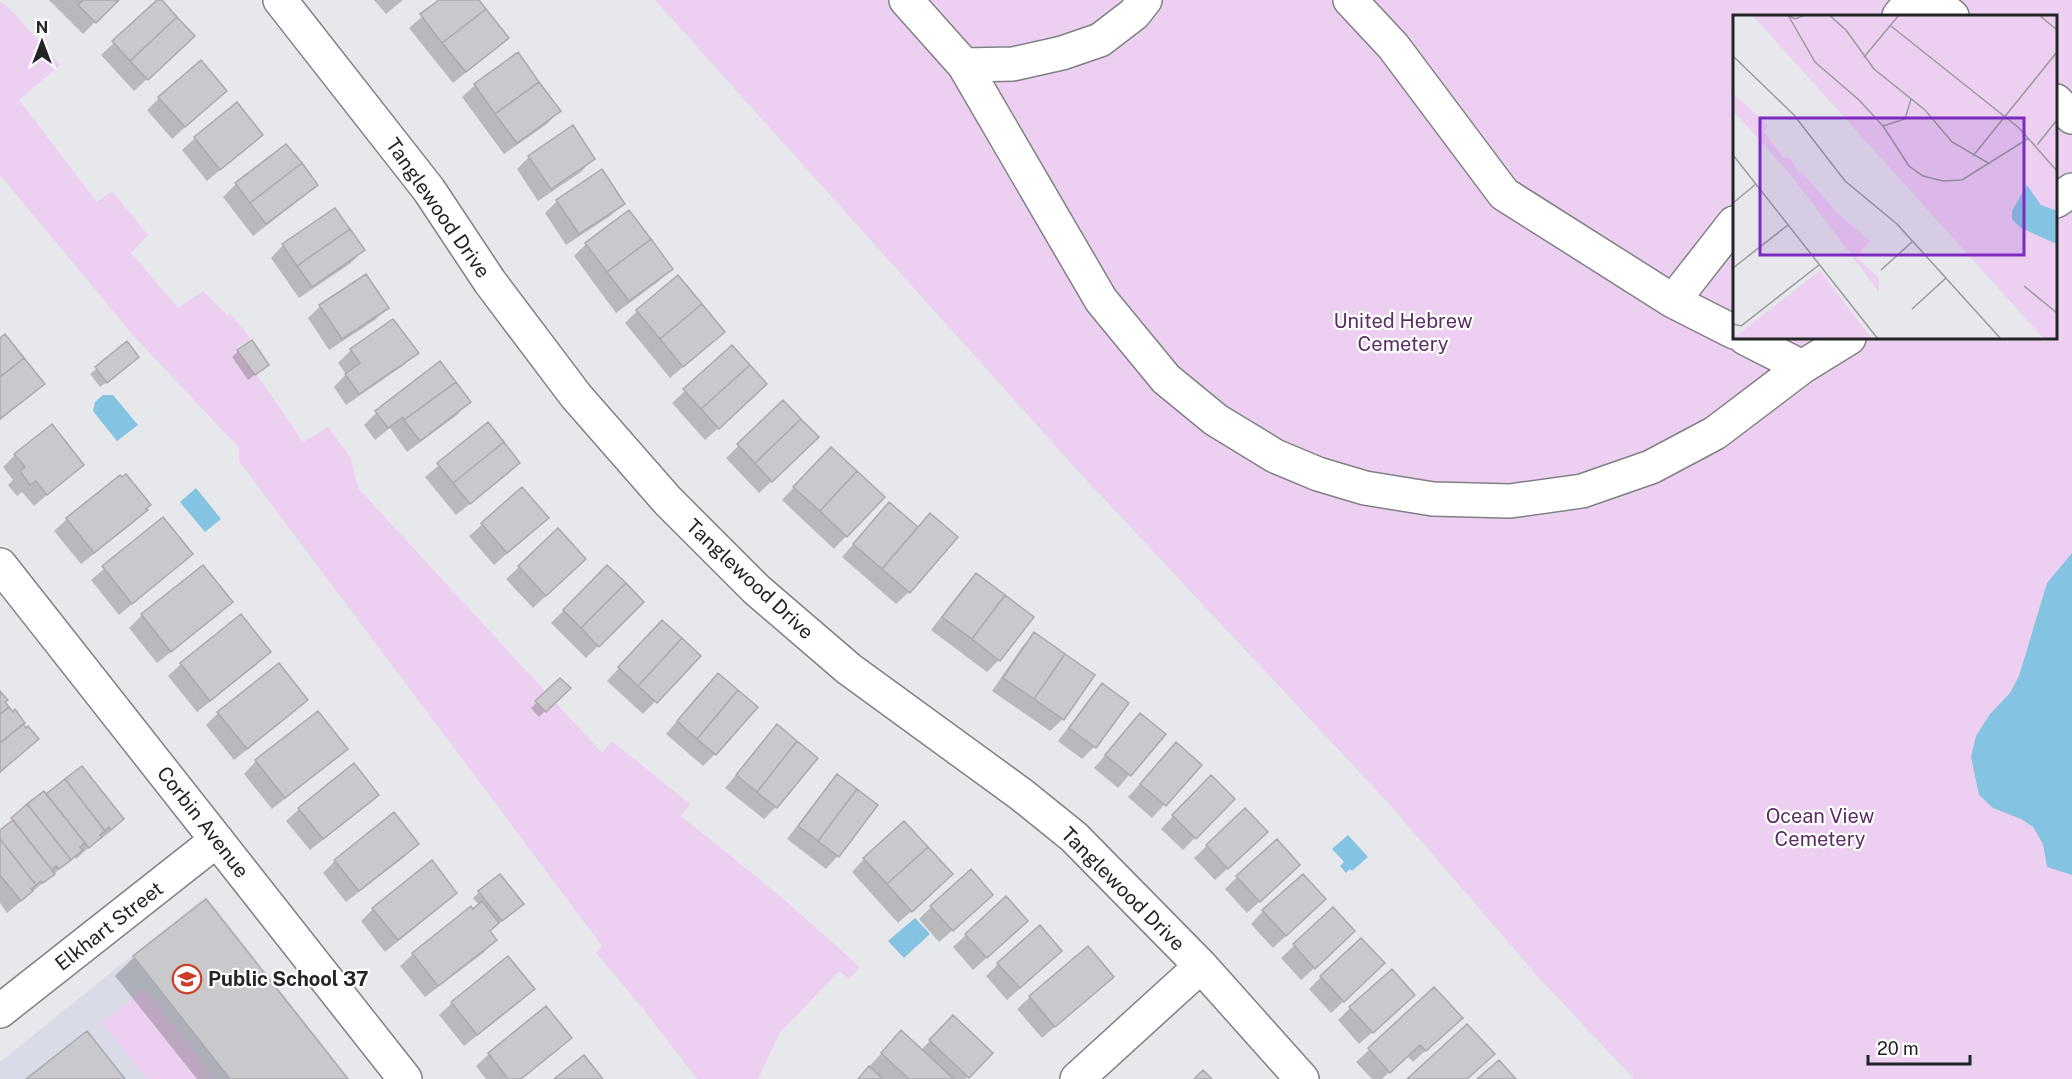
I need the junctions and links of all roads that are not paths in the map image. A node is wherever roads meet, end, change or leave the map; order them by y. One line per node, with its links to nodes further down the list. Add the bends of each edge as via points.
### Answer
1 (280, 0): 22 (street, Tanglewood Drive, via 429,190 490,282 576,396 668,501 757,590 849,669 1074,837)
2 (906, 0): 9 (street)
3 (1145, 0): 9 (street, via 1134,14 1100,40 1013,64)
4 (1350, 0): 15 (street, via 1393,46 1504,194)
5 (1912, 0): 7 (street)
6 (1931, 0): 8 (street)
7 (1900, 15)
8 (1951, 15)
9 (964, 65): 19 (street, via 1101,300 1166,379 1216,420 1275,456 1318,474 1365,488 1433,499 1510,501 1582,491 1651,467 1715,433)
10 (2057, 103): 11 (street)
11 (2072, 117)
12 (2072, 190): 13 (street)
13 (2057, 200)
14 (1733, 224): 15 (street)
15 (1673, 301): 16 (street)
16 (1733, 331)
17 (1747, 339): 19 (street)
18 (1847, 339): 19 (street)
19 (1802, 367)
20 (0, 565): 21 (street, Corbin Avenue)
21 (218, 840): 23 (street, Elkhart Street); 24 (street, Corbin Avenue)
22 (1201, 966): 25 (street); 26 (street, Tanglewood Drive)
23 (0, 1011)
24 (405, 1079)
25 (1077, 1079)
26 (1302, 1079)

